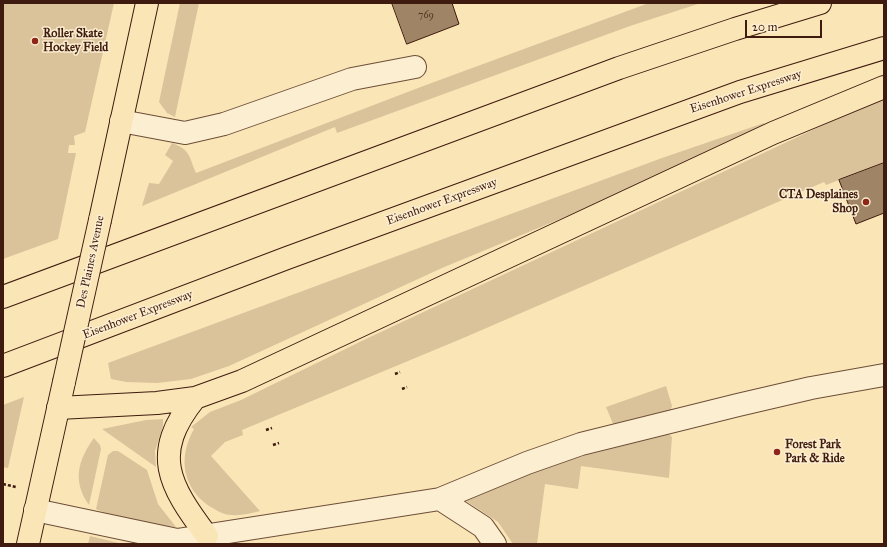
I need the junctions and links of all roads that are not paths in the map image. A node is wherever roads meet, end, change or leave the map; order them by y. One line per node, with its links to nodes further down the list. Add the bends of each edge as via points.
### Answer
1 (147, 3): 6 (main road, Des Plaines Avenue)
2 (820, 3): 7 (main road, via 735,28 619,68)
3 (884, 48): 8 (main road, Eisenhower Expressway, via 733,95)
4 (415, 67): 6 (lane, via 352,79 232,121 185,133)
5 (884, 87): 10 (main road, via 773,133 256,374)
6 (121, 121): 11 (main road, Des Plaines Avenue, bridge)
7 (3, 297)
8 (3, 366)
9 (884, 375): 12 (lane, via 811,388 581,444)
10 (196, 398): 11 (main road, via 157,403); 14 (main road, via 181,416 170,444 170,468 174,486)
11 (58, 408): 13 (main road, Des Plaines Avenue)
12 (440, 499): 14 (lane); 16 (lane, via 483,527)
13 (35, 510): 14 (lane, via 177,540); 15 (main road, Des Plaines Avenue)
14 (207, 536)
15 (28, 544)
16 (495, 544)

